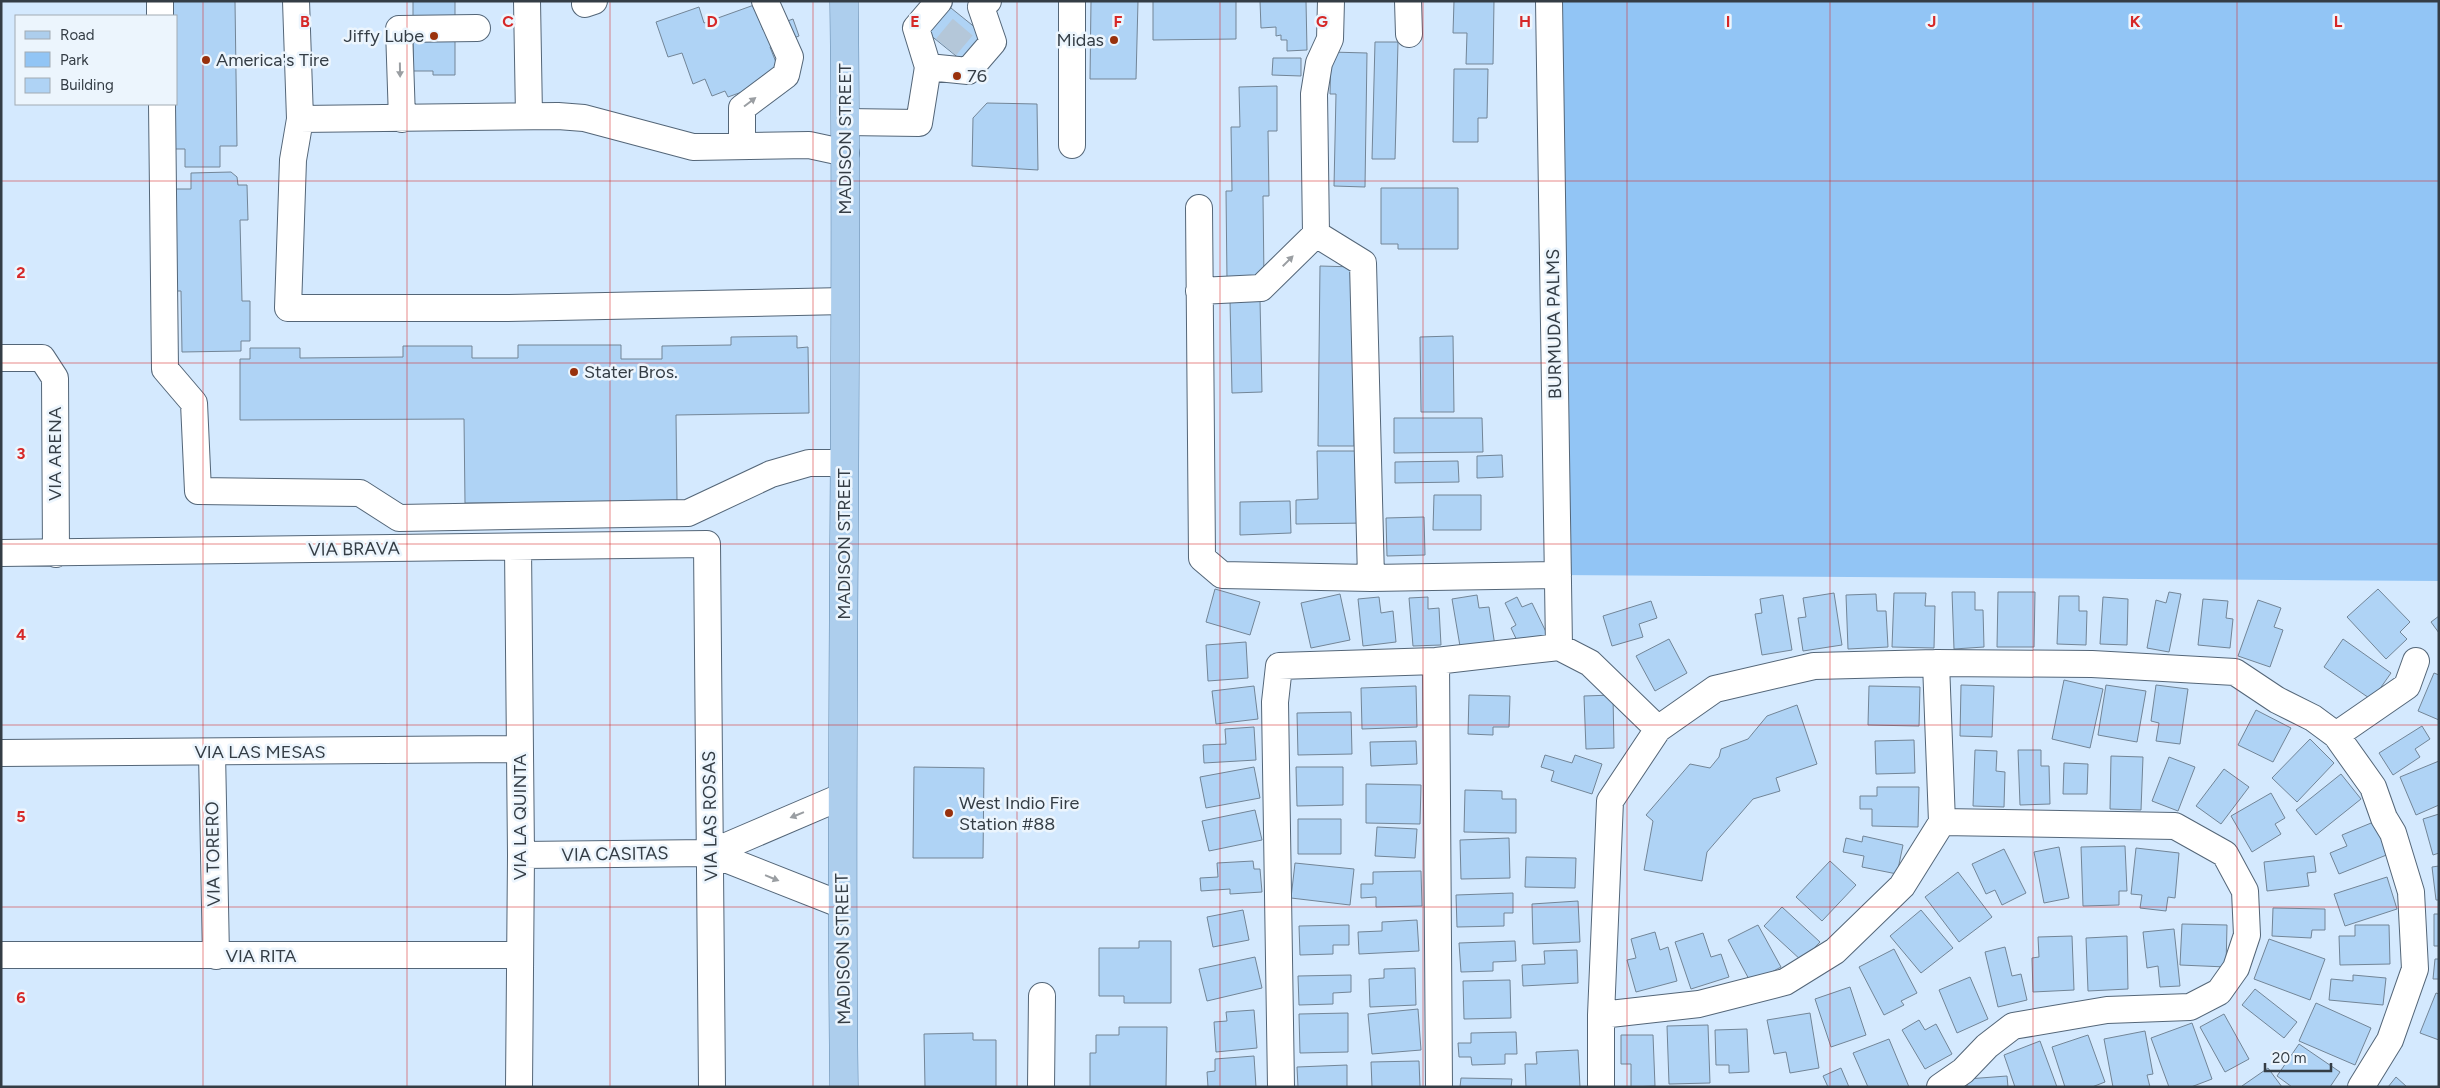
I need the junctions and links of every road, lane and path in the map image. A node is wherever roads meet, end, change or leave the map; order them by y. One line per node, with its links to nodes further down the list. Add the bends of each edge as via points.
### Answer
1 (160, 1): 12 (street)
2 (296, 1): 19 (street)
3 (527, 1): 18 (street)
4 (765, 1): 23 (street, one-way to 4, via 742,108 786,75 790,57)
5 (844, 1): 21 (main road, MADISON STREET)
6 (939, 1): 16 (street, via 916,28)
7 (1072, 1): 22 (street)
8 (1331, 1): 26 (street, via 1330,39 1319,63 1314,94)
9 (1408, 1): 14 (street)
10 (1549, 1): 35 (street, BURMUDA PALMS)
11 (974, 8): 16 (street, via 994,42 968,71)
12 (160, 15)
13 (477, 28): 20 (street, one-way to 20, via 400,29)
14 (1409, 34)
15 (946, 47): 16 (street)
16 (928, 66): 21 (street, via 919,123)
17 (162, 105): 30 (street, via 165,369 194,403 198,492 360,493 399,518 688,513 771,474 809,463)
18 (529, 116): 20 (street); 23 (street, via 584,118 693,147)
19 (300, 119): 20 (street); 28 (street, via 293,160 288,308 504,308)
20 (402, 119)
21 (846, 122): 24 (main road, MADISON STREET)
22 (1072, 145)
23 (742, 146): 24 (street, via 809,145)
24 (846, 153): 28 (main road, MADISON STREET)
25 (1199, 208): 27 (street)
26 (1316, 234): 27 (street, one-way to 26, via 1261,288); 36 (street, via 1363,263)
27 (1200, 291): 36 (street, via 1202,558 1222,575)
28 (845, 301): 30 (main road, MADISON STREET)
29 (1, 358): 34 (street, VIA ARENA, via 42,358 55,378)
30 (844, 463): 46 (main road, MADISON STREET)
31 (707, 544): 32 (street, VIA BRAVA); 48 (street, VIA LAS ROSAS)
32 (518, 547): 34 (street, VIA BRAVA); 43 (street, VIA LA QUINTA)
33 (1, 553): 34 (street, VIA BRAVA)
34 (56, 554)
35 (1558, 575): 36 (street); 37 (street, BURMUDA PALMS)
36 (1371, 578)
37 (1559, 648): 39 (street); 41 (street, via 1590,663)
38 (2416, 661): 42 (street, via 2407,686)
39 (1436, 662): 60 (street, via 1279,666 1275,702); 61 (street)
40 (1936, 662): 41 (street, via 1814,666 1715,689); 42 (street, via 2092,664 2235,672); 47 (street)
41 (1658, 729): 55 (street, via 1610,800)
42 (2336, 735): 64 (street, via 2373,787 2393,833 2411,892 2415,969 2390,1040)
43 (519, 749): 44 (street, VIA LAS MESAS); 49 (street, VIA LA QUINTA)
44 (212, 752): 45 (street, VIA LAS MESAS); 53 (street, VIA TORERO)
45 (1, 753)
46 (842, 796): 48 (street, VIA CASITAS, one-way to 48); 50 (main road, MADISON STREET)
47 (1942, 822): 55 (street, via 1902,886 1835,951 1785,982 1698,1004); 63 (street, via 2175,826 2225,854 2245,891 2247,935 2236,968 2219,992 2190,1007 2106,1010 2013,1026)
48 (710, 853): 49 (street, VIA CASITAS); 50 (street, VIA CASITAS, one-way to 50); 57 (street, VIA LAS ROSAS)
49 (521, 855): 52 (street, VIA LA QUINTA)
50 (842, 905): 58 (main road, MADISON STREET)
51 (1, 955): 53 (street, VIA RITA)
52 (520, 955): 53 (street, VIA RITA); 56 (street, VIA LA QUINTA)
53 (216, 956)
54 (1042, 996): 59 (street)
55 (1601, 1015): 62 (street)
56 (519, 1087)
57 (712, 1087)
58 (844, 1087)
59 (1041, 1087)
60 (1280, 1087)
61 (1439, 1087)
62 (1601, 1087)
63 (1940, 1087)
64 (2360, 1087)

